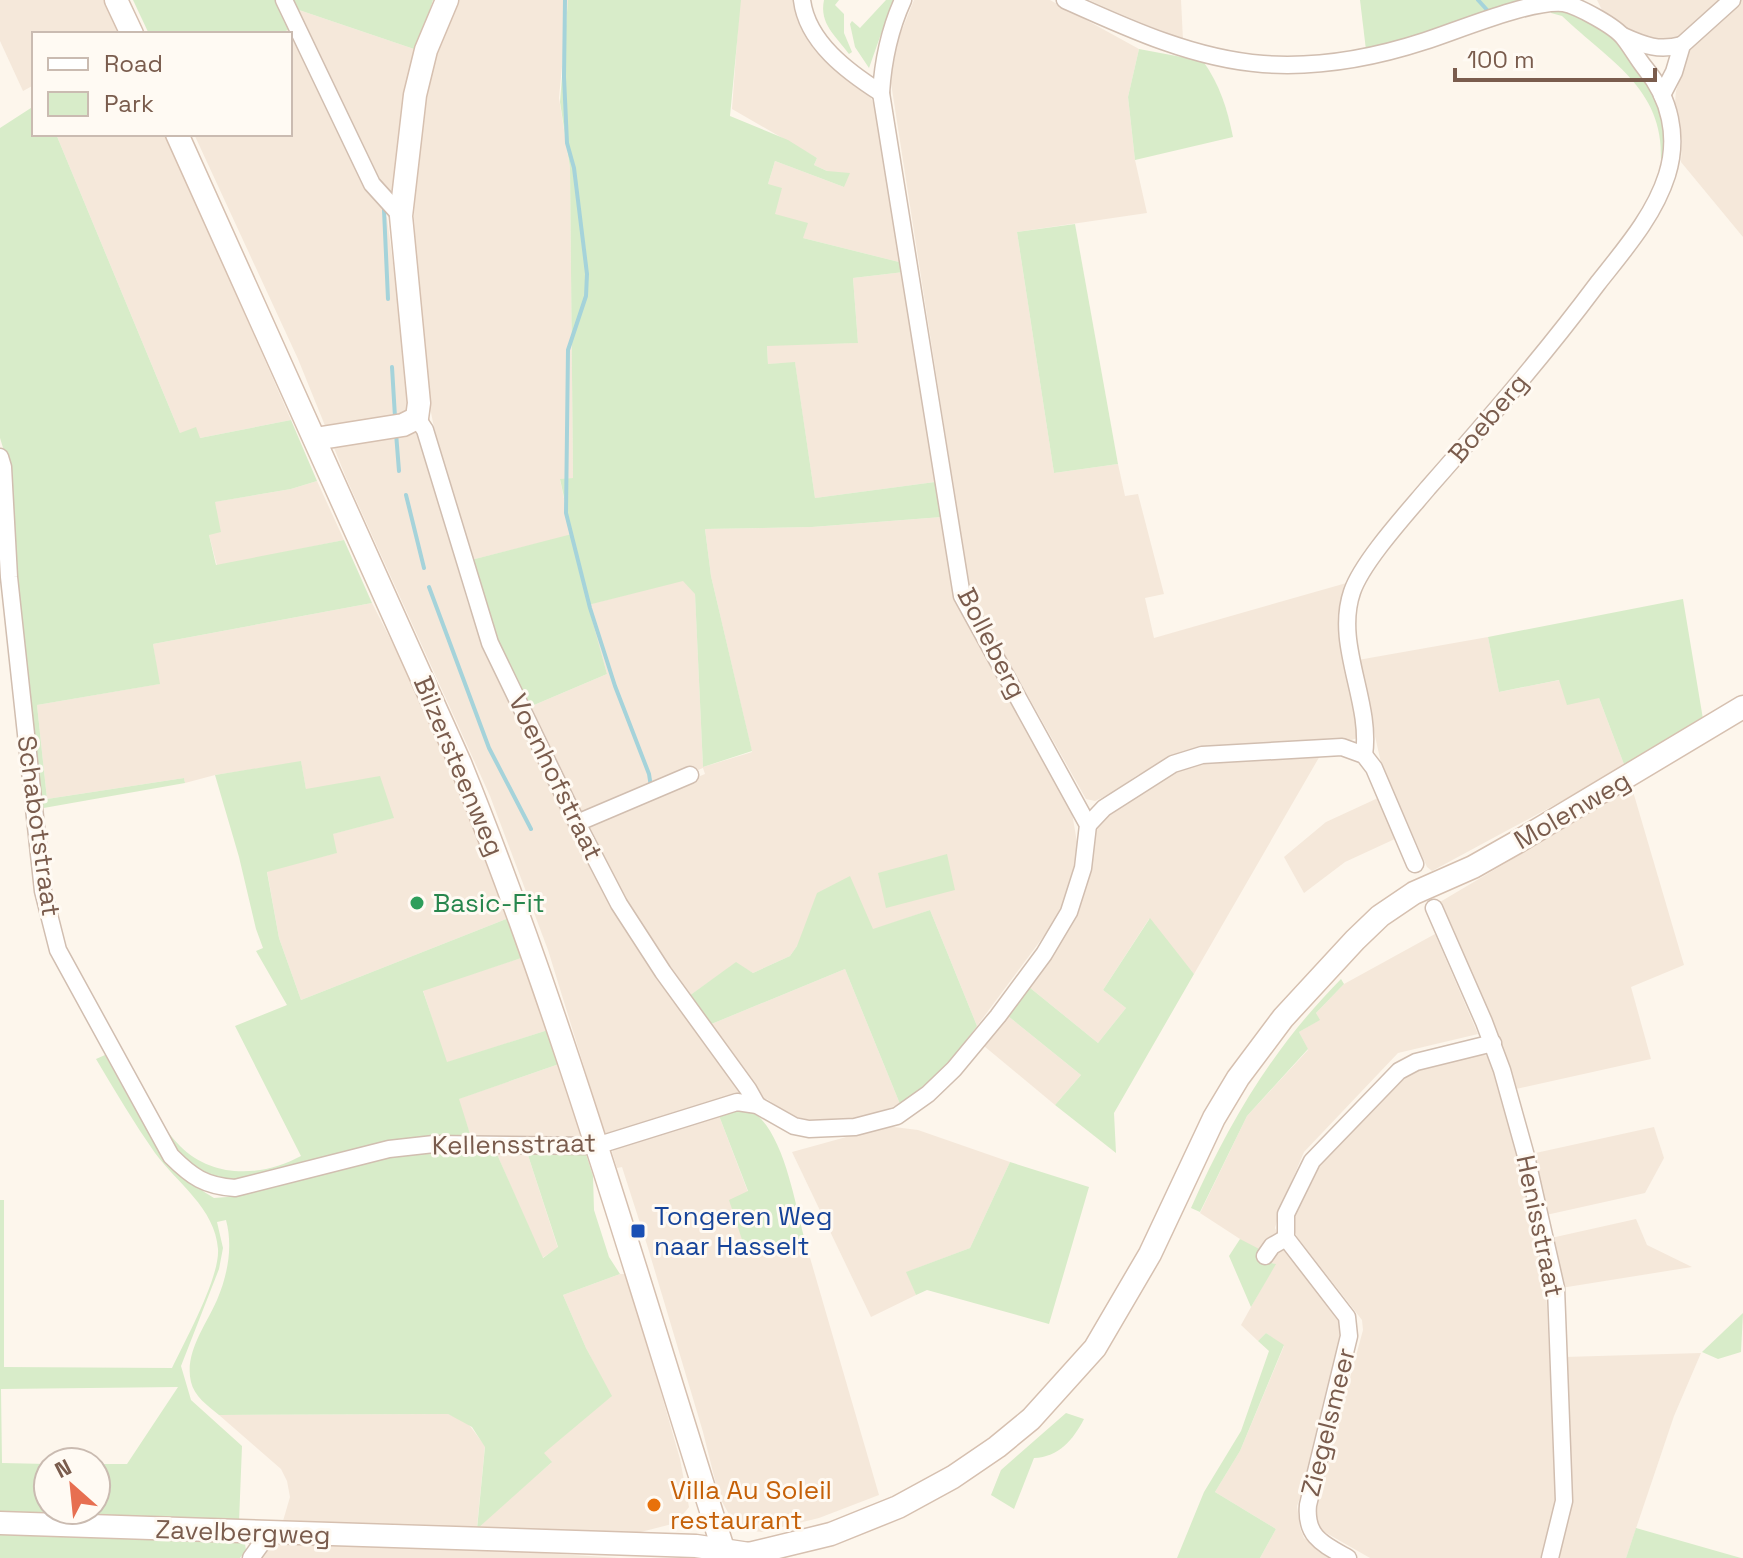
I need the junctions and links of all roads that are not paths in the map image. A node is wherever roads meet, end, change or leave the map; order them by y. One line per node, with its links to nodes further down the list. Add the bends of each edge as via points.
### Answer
1 (116, 0): 9 (main road)
2 (284, 0): 15 (street, via 372,184)
3 (447, 0): 15 (main road, via 415,95)
4 (802, 0): 12 (street, via 807,21 825,47)
5 (903, 0): 12 (street, Bolleberg, via 890,32)
6 (1065, 0): 8 (street, Boeberg, via 1177,45 1261,64 1365,58 1548,2)
7 (1732, 0): 11 (street)
8 (1585, 6): 10 (street, Boeberg)
9 (131, 32)
10 (1623, 35): 11 (street, Boeberg, via 1650,48); 13 (street, Boeberg)
11 (1682, 45): 13 (street)
12 (881, 93): 23 (street, Bolleberg, via 962,596)
13 (1662, 95): 20 (street, Boeberg, via 1673,137 1672,159 1651,212 1578,309 1389,536 1352,590 1347,632 1367,736)
14 (178, 136): 17 (main road, Bilzersteenweg)
15 (401, 216): 16 (main road)
16 (417, 418): 17 (main road, via 403,425); 22 (street, Voenhofstraat, via 490,643)
17 (315, 439): 30 (main road, Bilzersteenweg, via 497,853)
18 (0, 457): 31 (street, Schabotstraat, via 43,891 58,950 171,1156 191,1176)
19 (1743, 707): 25 (main road, Molenweg)
20 (1364, 755): 23 (street, via 1342,747 1202,755 1173,764 1104,808); 24 (street)
21 (690, 775): 22 (street)
22 (577, 823): 29 (street, Voenhofstraat, via 619,904)
23 (1088, 825): 29 (street, via 1078,891 1069,912 1044,954 954,1069 928,1094 897,1116 855,1127 794,1126)
24 (1415, 864)
25 (1473, 867): 27 (main road); 27 (main road, Molenweg, via 1396,904)
26 (1434, 908): 28 (street, Henisstraat)
27 (1337, 961): 36 (main road, Zavelbergweg, via 1283,1018 1238,1078 1125,1301 1095,1348 1031,1419 953,1477 862,1523 763,1552)
28 (1493, 1043): 32 (street, via 1399,1071 1312,1161 1286,1214); 39 (street, Henisstraat, via 1556,1288 1564,1501)
29 (757, 1105): 30 (street, Kellensstraat, via 737,1102)
30 (596, 1146): 31 (street, Kellensstraat, via 434,1144 389,1149 235,1188); 36 (main road, Bilzersteenweg)
31 (219, 1187)
32 (1286, 1238): 33 (street); 38 (street, Ziegelsmeer, via 1350,1326 1307,1520 1323,1544)
33 (1265, 1256)
34 (0, 1523): 35 (main road, Zavelbergweg)
35 (269, 1533): 36 (main road, Zavelbergweg, via 696,1546); 37 (street)
36 (726, 1555)
37 (251, 1558)
38 (1348, 1558)
39 (1550, 1558)

